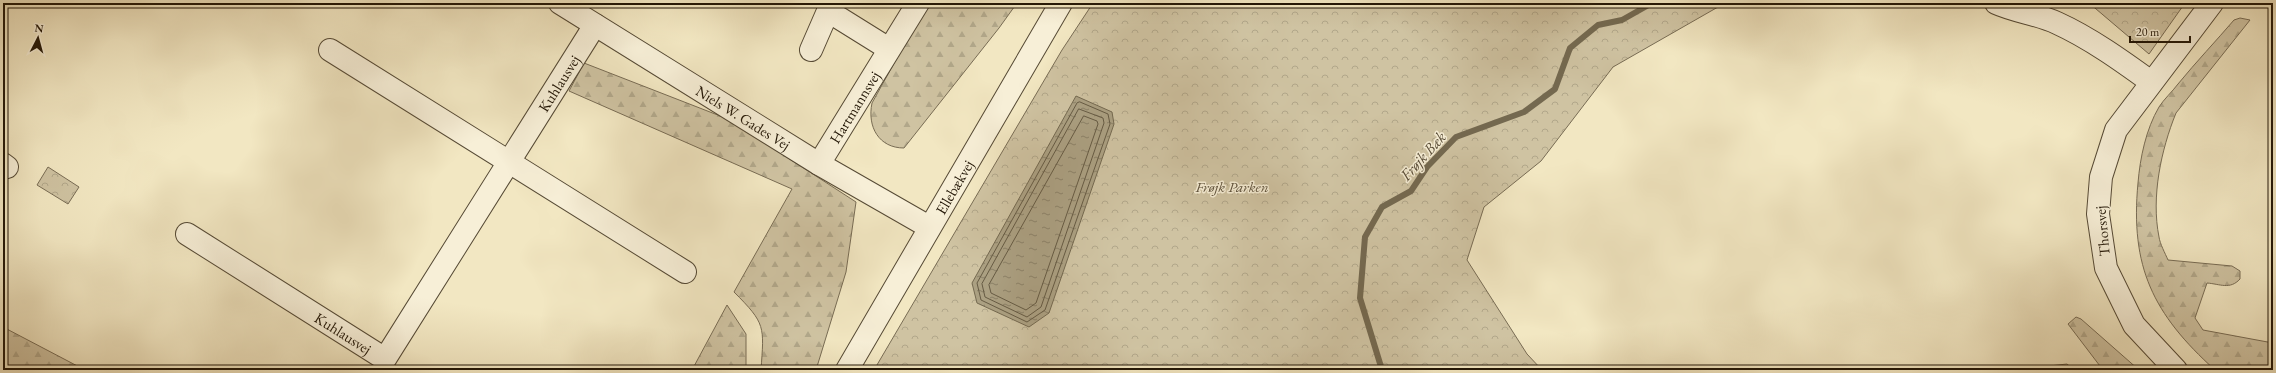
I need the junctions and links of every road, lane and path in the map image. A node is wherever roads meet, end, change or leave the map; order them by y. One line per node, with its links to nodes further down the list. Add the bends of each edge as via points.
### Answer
1 (560, 3): 7 (street, Niels W. Gades Vej)
2 (918, 3): 8 (street, Hartmannsvej)
3 (1061, 3): 14 (street, Ellebækvej)
4 (1996, 3): 11 (street, via 2013,11 2055,22 2071,30)
5 (2212, 3): 11 (street, Thorsvej)
6 (829, 7): 8 (street); 10 (street)
7 (595, 25): 12 (street, Kuhlausvej); 13 (street, Niels W. Gades Vej)
8 (889, 49): 13 (street, Hartmannsvej)
9 (330, 50): 12 (street)
10 (811, 50)
11 (2151, 82): 18 (street, Thorsvej, via 2116,130 2101,177 2098,214 2106,268 2134,325)
12 (509, 162): 15 (street, Kuhlausvej, via 385,358); 16 (street)
13 (819, 164): 14 (street, Niels W. Gades Vej)
14 (929, 227): 17 (street, Ellebækvej)
15 (187, 234)
16 (685, 272)
17 (847, 370)
18 (2176, 370)

